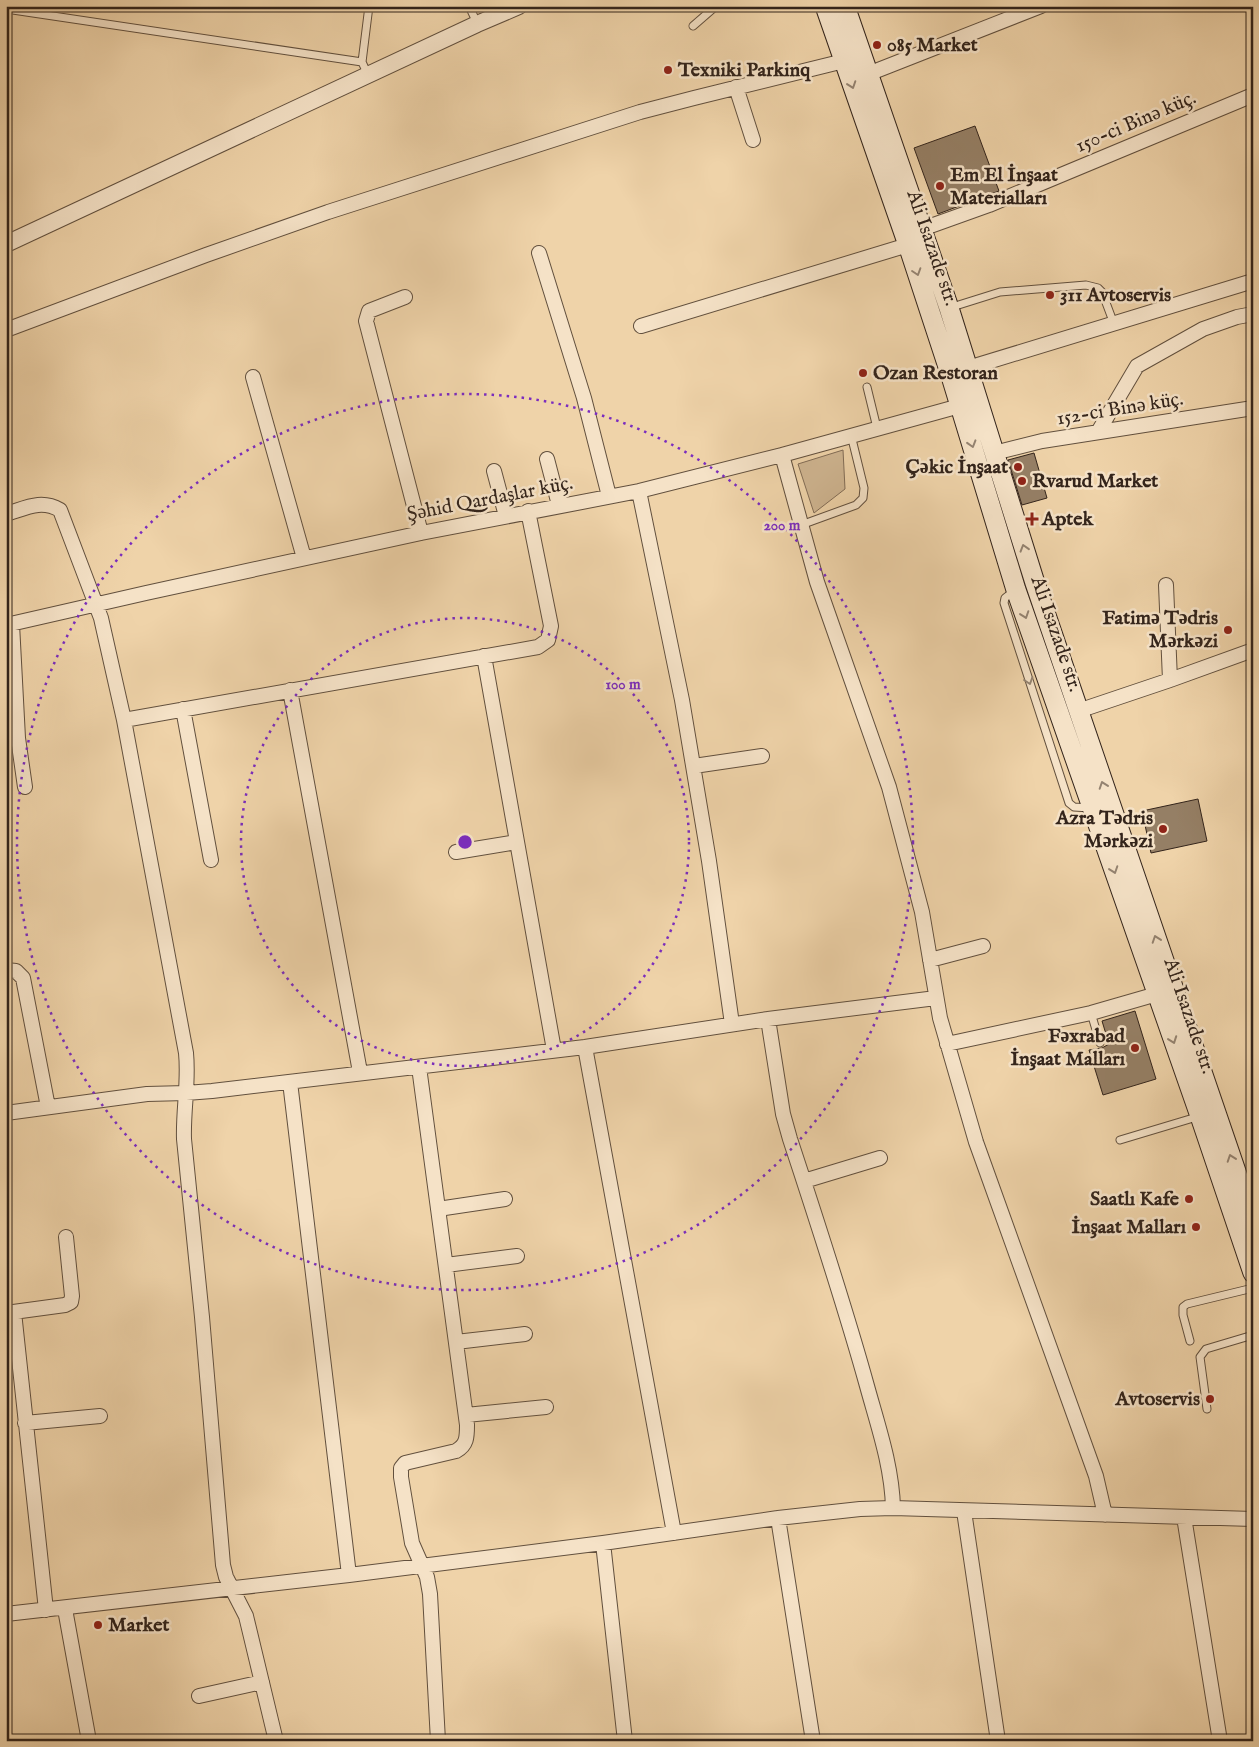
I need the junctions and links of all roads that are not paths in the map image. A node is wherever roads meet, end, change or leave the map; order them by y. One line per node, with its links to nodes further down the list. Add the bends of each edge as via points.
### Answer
1 (369, 6): 12 (lane)
2 (469, 6): 9 (lane)
3 (520, 6): 9 (street)
4 (716, 6): 10 (lane)
5 (825, 6): 11 (main road, Ali Isazade str.)
6 (845, 6): 13 (main road, Ali Isazade str.)
7 (1041, 6): 13 (street)
8 (6, 9): 12 (lane)
9 (477, 24): 12 (street)
10 (694, 26)
11 (844, 61): 14 (street); 19 (main road, Ali Isazade str., one-way to 19)
12 (365, 69): 18 (street)
13 (868, 74): 17 (main road, Ali Isazade str.)
14 (736, 87): 16 (street); 27 (street, via 640,112 328,212 206,254)
15 (1253, 95): 17 (street, 150-ci Binə küç., via 989,206)
16 (753, 140)
17 (922, 229): 23 (main road, Ali Isazade str.)
18 (6, 244)
19 (908, 245): 26 (street); 29 (main road, Ali Isazade str., one-way to 29)
20 (539, 253): 43 (street, via 584,398)
21 (1253, 281): 25 (street)
22 (405, 297): 49 (street, via 369,312 366,321)
23 (949, 308): 25 (lane, via 1000,292 1086,285 1102,292); 28 (main road, Ali Isazade str.)
24 (1253, 314): 36 (street, via 1204,329 1137,366)
25 (1114, 324): 28 (street)
26 (641, 326)
27 (6, 330)
28 (968, 368): 29 (main road); 32 (main road, Ali Isazade str.)
29 (950, 373): 33 (main road, Ali Isazade str.)
30 (253, 377): 50 (street)
31 (866, 387): 35 (lane)
32 (978, 401): 33 (street, Şəhid Qardaşlar küç.); 38 (main road, Ali Isazade str.)
33 (960, 406): 35 (street, Şəhid Qardaşlar küç.); 71 (main road, Ali Isazade str., one-way to 71, via 1016,590 1092,808)
34 (1253, 408): 36 (street, 152-ci Binə küç.)
35 (877, 428): 37 (street, Şəhid Qardaşlar küç.)
36 (1098, 432): 38 (street, 152-ci Binə küç.)
37 (851, 435): 39 (street, Şəhid Qardaşlar küç.); 48 (lane, via 864,488 863,498 856,505)
38 (994, 453): 59 (main road, Ali Isazade str., one-way to 38)
39 (782, 455): 42 (street, Şəhid Qardaşlar küç.); 48 (street)
40 (546, 459): 44 (street)
41 (494, 471): 47 (street)
42 (639, 491): 43 (street, Şəhid Qardaşlar küç.); 63 (street)
43 (609, 496): 44 (street, Şəhid Qardaşlar küç.)
44 (559, 505): 45 (street, Şəhid Qardaşlar küç.)
45 (528, 511): 47 (street, Şəhid Qardaşlar küç.); 55 (street, via 551,633 545,644 538,647)
46 (6, 514): 52 (street, via 41,504 51,504 60,510)
47 (506, 516): 49 (street, Şəhid Qardaşlar küç.)
48 (801, 525): 69 (street, via 820,591 889,787 922,912)
49 (421, 533): 50 (street, Şəhid Qardaşlar küç.)
50 (304, 558): 52 (street, Şəhid Qardaşlar küç.)
51 (1166, 585): 56 (street)
52 (96, 605): 53 (street, Şəhid Qardaşlar küç.); 60 (street)
53 (9, 625): 61 (street)
54 (1253, 650): 56 (street)
55 (484, 656): 57 (street); 65 (street)
56 (1170, 680): 59 (street)
57 (290, 690): 58 (street); 81 (street)
58 (183, 708): 60 (street); 67 (street)
59 (1078, 710): 71 (main road, Ali Isazade str., one-way to 59)
60 (124, 720): 83 (street, via 186,1053)
61 (12, 739): 64 (street)
62 (762, 756): 63 (street)
63 (694, 766): 75 (street)
64 (25, 787)
65 (517, 842): 66 (street); 79 (street)
66 (456, 852)
67 (212, 860)
68 (983, 946): 69 (street)
69 (930, 960): 72 (street)
70 (6, 970): 84 (street, via 16,971 23,978)
71 (1165, 992): 73 (street); 86 (main road, Ali Isazade str., one-way to 86); 92 (main road, Ali Isazade str., one-way to 71)
72 (936, 998): 74 (street); 77 (street)
73 (1091, 1013): 76 (lane); 77 (street)
74 (768, 1019): 75 (street); 89 (street, via 783,1114)
75 (732, 1024): 78 (street)
76 (1100, 1043)
77 (947, 1044): 110 (street, via 976,1142 1096,1476)
78 (585, 1047): 79 (street); 114 (street)
79 (554, 1050): 80 (street)
80 (419, 1067): 81 (street); 91 (street)
81 (360, 1072): 82 (street)
82 (290, 1082): 83 (street); 117 (street)
83 (186, 1093): 84 (street, via 147,1094); 118 (street, via 184,1139 223,1565)
84 (48, 1107): 85 (street)
85 (6, 1113)
86 (1200, 1116): 87 (lane); 96 (main road, Ali Isazade str.)
87 (1120, 1140)
88 (880, 1158): 89 (street)
89 (804, 1181): 108 (street, via 852,1332 882,1442 893,1487)
90 (505, 1200): 91 (street)
91 (438, 1209): 95 (street)
92 (1253, 1221)
93 (66, 1237): 98 (street, via 71,1302)
94 (517, 1256): 95 (street)
95 (446, 1266): 102 (street)
96 (1253, 1273)
97 (1253, 1288): 101 (lane, via 1183,1307)
98 (10, 1312): 107 (street)
99 (525, 1334): 102 (street)
100 (1253, 1335): 104 (lane, via 1202,1353 1200,1362)
101 (1190, 1341)
102 (456, 1342): 105 (street)
103 (546, 1407): 105 (street)
104 (1207, 1409)
105 (466, 1415): 116 (street, via 467,1439 463,1447 405,1463 401,1468 412,1543)
106 (100, 1416): 107 (street)
107 (26, 1422): 120 (street)
108 (893, 1508): 109 (street); 112 (street)
109 (964, 1511): 110 (street); 129 (street)
110 (1105, 1514): 111 (street)
111 (1184, 1517): 113 (street); 130 (street)
112 (778, 1518): 114 (street); 128 (street)
113 (1253, 1519)
114 (674, 1532): 115 (street)
115 (603, 1543): 116 (street); 127 (street)
116 (422, 1565): 117 (street); 126 (street, via 430,1594)
117 (349, 1575): 118 (street)
118 (232, 1589): 119 (street); 122 (street, via 246,1616)
119 (64, 1609): 120 (street); 124 (street)
120 (46, 1610): 121 (street)
121 (6, 1614)
122 (262, 1682): 123 (street); 125 (street)
123 (199, 1696)
124 (89, 1741)
125 (276, 1741)
126 (438, 1741)
127 (625, 1741)
128 (813, 1741)
129 (998, 1741)
130 (1220, 1741)

